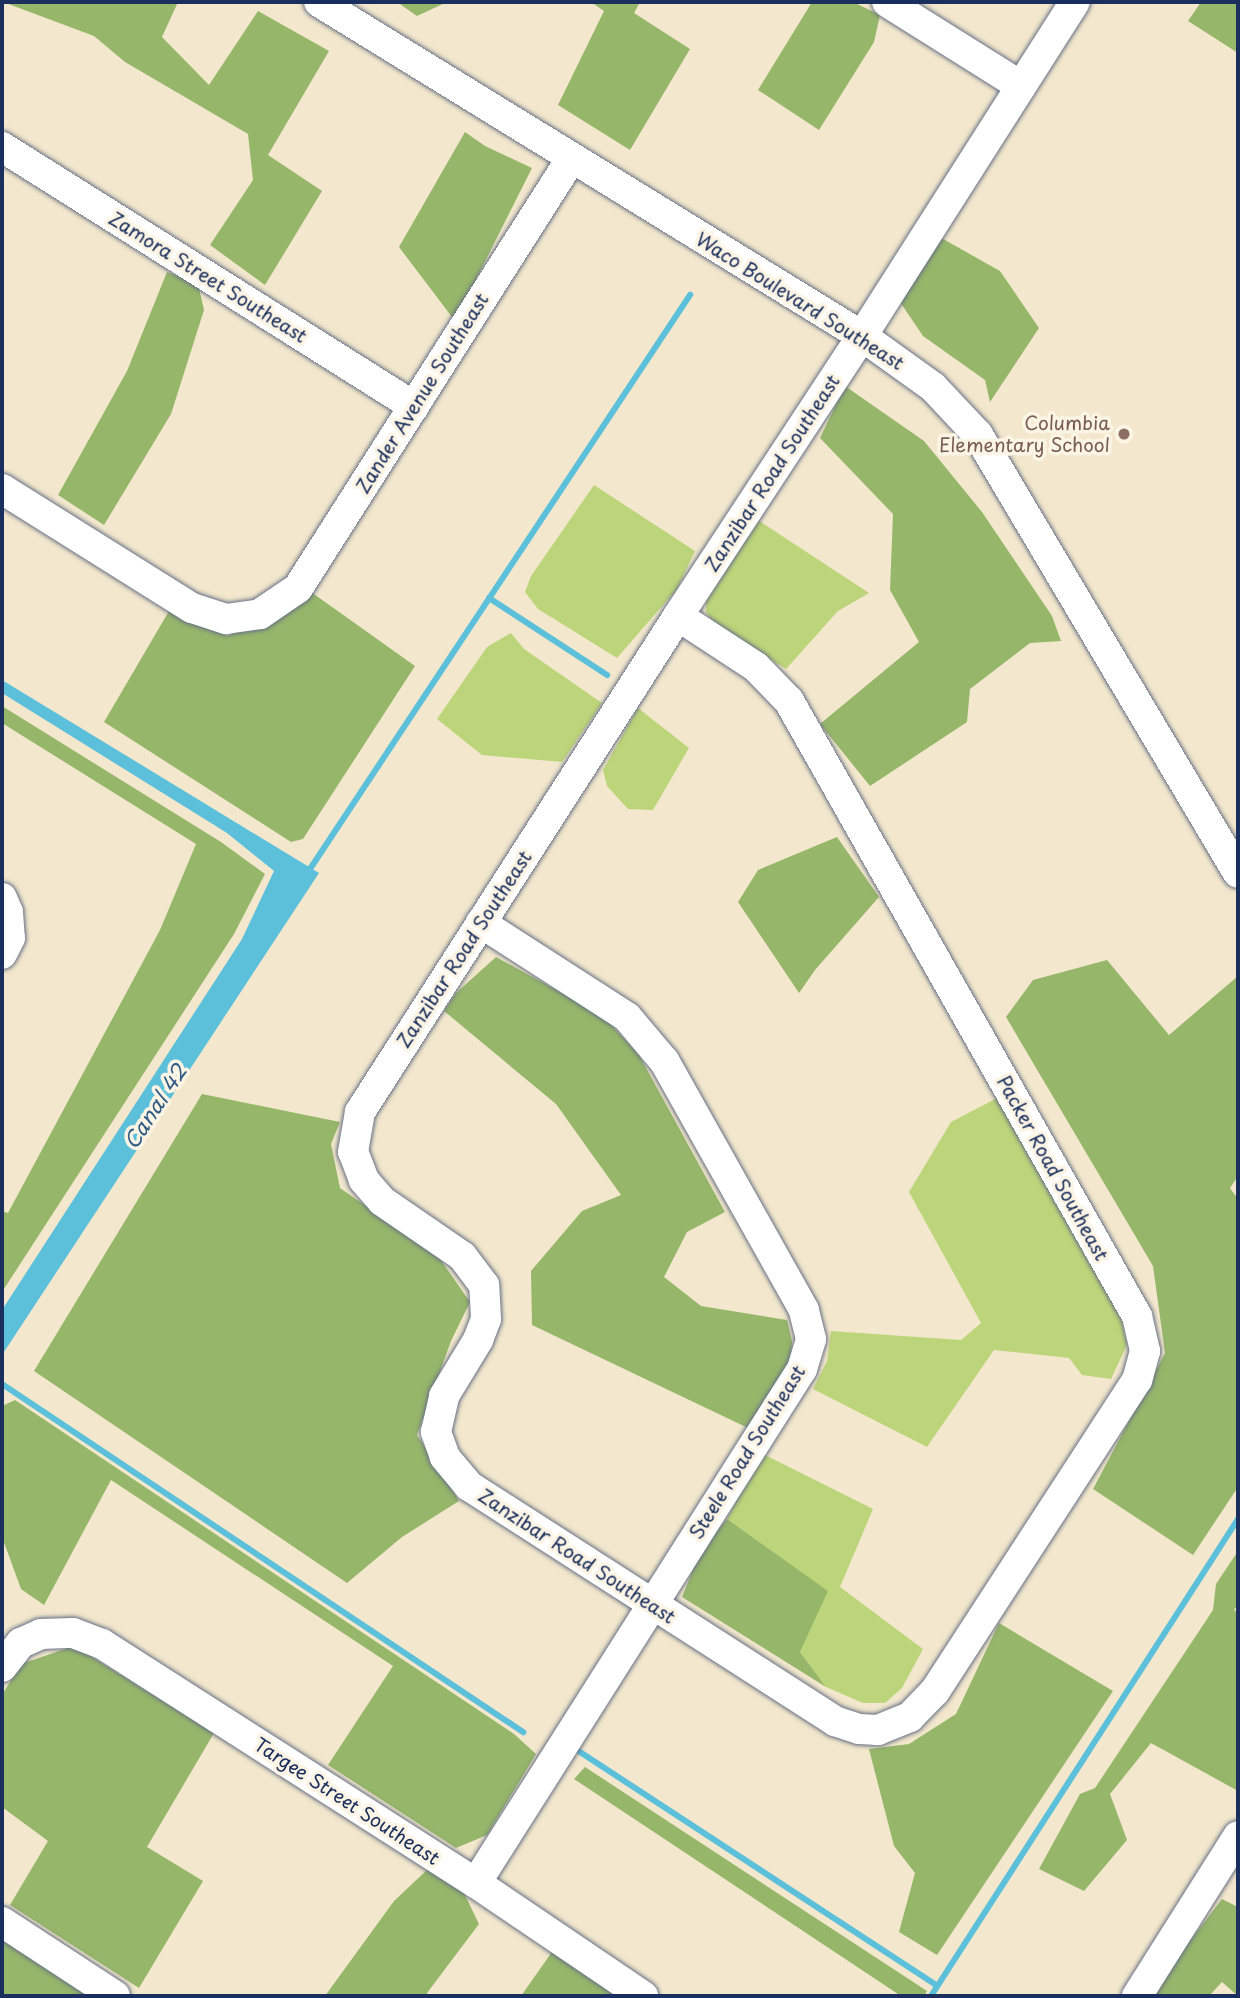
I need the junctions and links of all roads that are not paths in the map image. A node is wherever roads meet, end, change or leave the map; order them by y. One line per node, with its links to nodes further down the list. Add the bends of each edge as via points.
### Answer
1 (319, 2): 6 (street, Waco Boulevard Southeast)
2 (887, 2): 4 (street)
3 (1075, 2): 4 (street, Zanzibar Road Southeast)
4 (1021, 86): 7 (street, Zanzibar Road Southeast)
5 (2, 148): 8 (street, Zamora Street Southeast)
6 (570, 159): 7 (street, Waco Boulevard Southeast); 8 (street, Zander Avenue Southeast)
7 (862, 336): 10 (street, Zanzibar Road Southeast); 11 (street, Waco Boulevard Southeast, via 933,387 978,435)
8 (414, 407): 9 (street, Zander Avenue Southeast, via 298,588 260,614 226,619 192,608)
9 (2, 489)
10 (678, 616): 13 (street, Zanzibar Road Southeast); 17 (street, Packer Road Southeast, via 756,667 789,701 1137,1316 1145,1351 1137,1380 936,1691 910,1717)
11 (1238, 873)
12 (5, 905): 14 (street, via 9,937)
13 (481, 923): 15 (street, Steele Road Southeast, via 627,1017 664,1061 804,1310 811,1339 802,1369); 15 (street, Zanzibar Road Southeast, via 360,1112 353,1152 364,1180 382,1202 463,1256 484,1285 486,1319 444,1396 438,1420 436,1432 445,1457 469,1486)
14 (2, 954)
15 (650, 1604): 17 (street, Zanzibar Road Southeast, via 835,1721); 19 (street, Steele Road Southeast)
16 (2, 1667): 19 (street, Targee Street Southeast, via 22,1643 41,1634 73,1633 102,1644)
17 (878, 1730)
18 (1238, 1836): 23 (street)
19 (476, 1883): 22 (street, Targee Street Southeast)
20 (2, 1923): 21 (street)
21 (115, 1996)
22 (643, 1996)
23 (1137, 1996)

